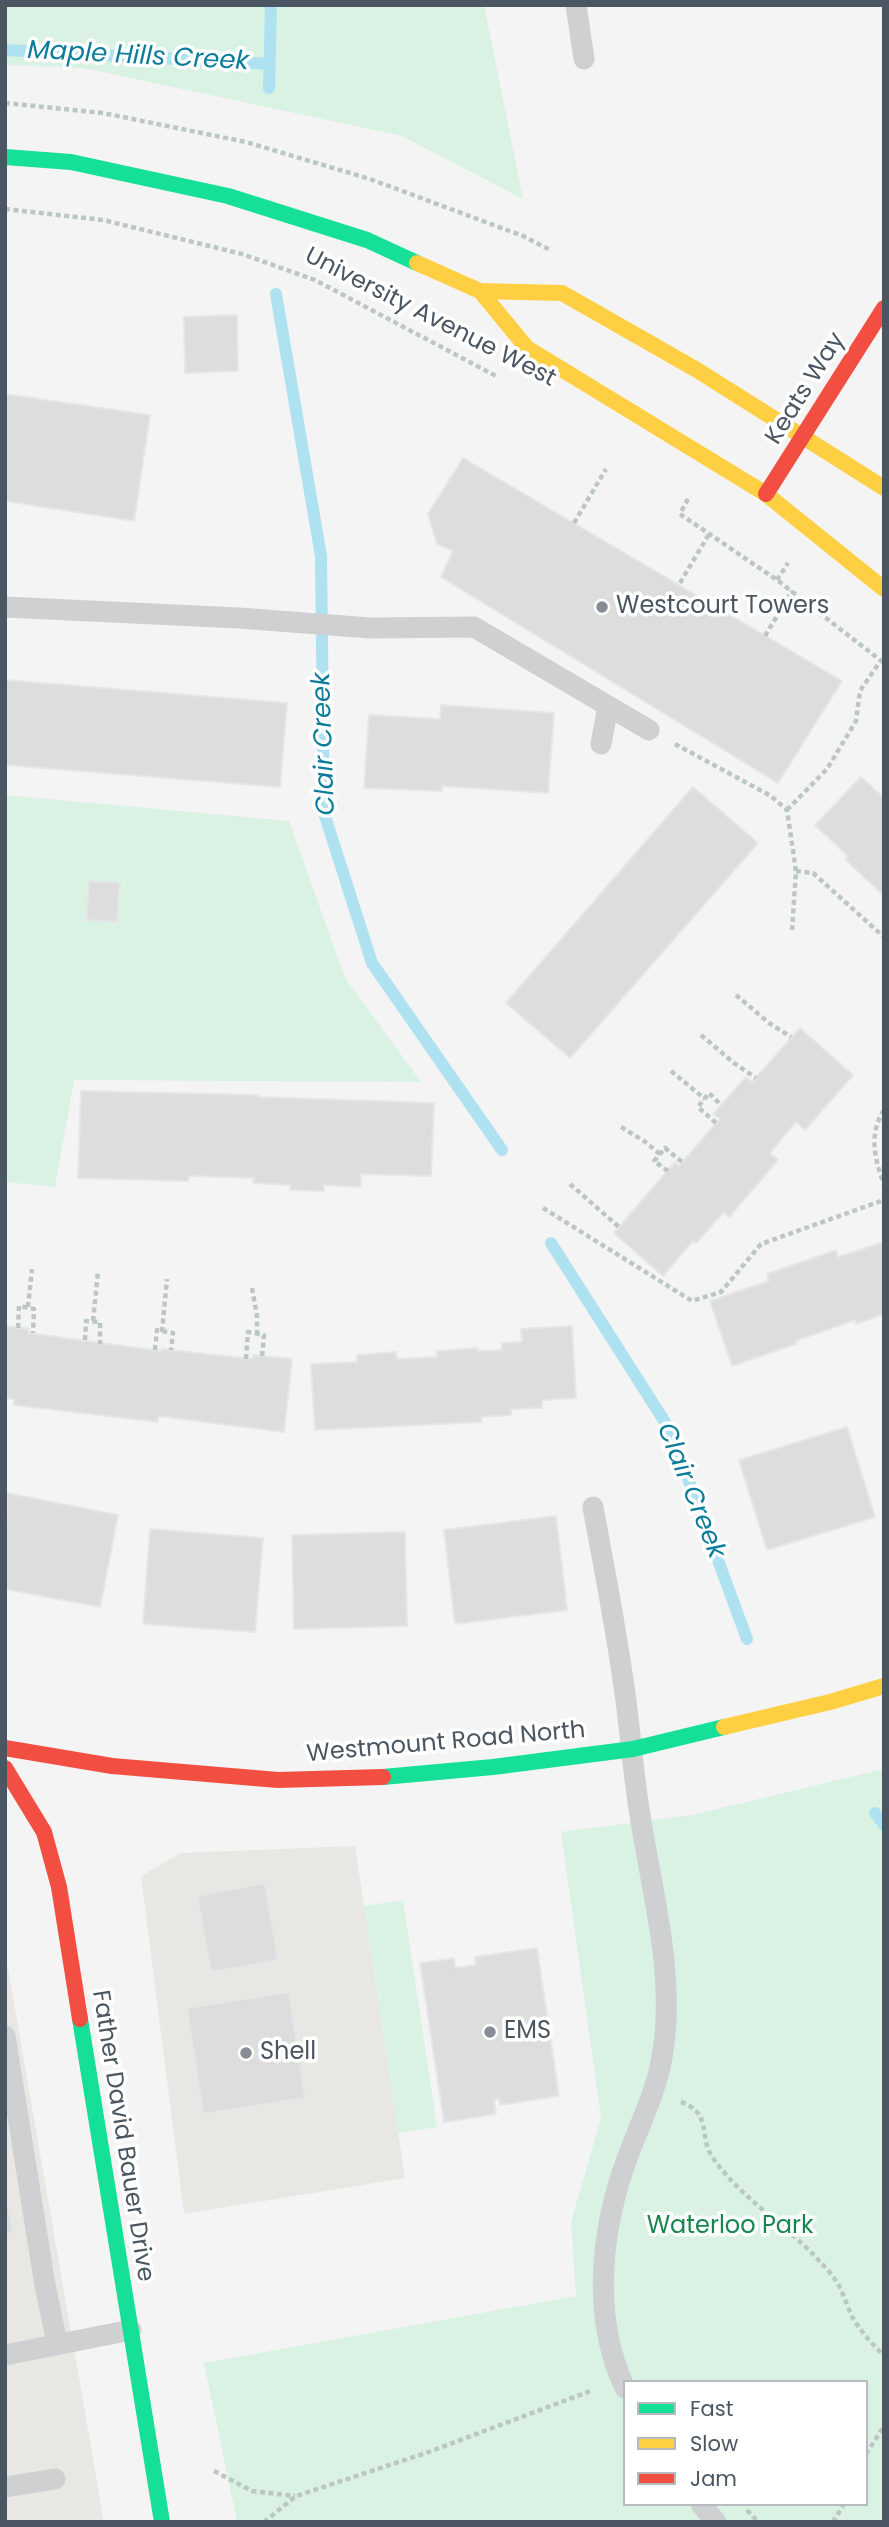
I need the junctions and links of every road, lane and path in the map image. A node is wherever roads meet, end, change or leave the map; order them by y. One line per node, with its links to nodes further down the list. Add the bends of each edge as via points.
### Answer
1 (576, 5): 2 (lane)
2 (584, 59)
3 (5, 157): 5 (main road, University Avenue West, via 71,162 228,196 367,240)
4 (5, 209): 7 (path, University Avenue West, via 103,220 242,254 315,280)
5 (480, 291): 8 (main road, University Avenue West, via 562,293); 11 (main road, University Avenue West, via 527,348)
6 (884, 308): 8 (main road, Keats Way)
7 (499, 378)
8 (803, 437): 10 (main road, University Avenue West); 11 (main road, Keats Way)
9 (606, 469): 13 (path)
10 (884, 488)
11 (766, 494): 18 (main road, University Avenue West)
12 (688, 499): 14 (path, via 680,514)
13 (574, 523)
14 (709, 534): 16 (path); 17 (path)
15 (790, 561): 16 (path)
16 (776, 580): 19 (path)
17 (680, 583)
18 (884, 589)
19 (792, 591): 21 (path); 22 (path)
20 (5, 607): 23 (lane, via 370,628 474,627)
21 (765, 636)
22 (882, 661): 26 (path, via 860,691 856,721 827,769)
23 (608, 706): 24 (lane); 25 (lane)
24 (649, 730): 26 (path, via 771,796)
25 (601, 744)
26 (787, 810): 27 (path)
27 (796, 871): 28 (path); 29 (path, via 813,873)
28 (792, 930)
29 (884, 937)
30 (736, 995): 32 (path)
31 (701, 1035): 34 (path)
32 (791, 1037)
33 (671, 1071): 35 (path)
34 (756, 1078)
35 (705, 1099): 36 (path, via 709,1093); 38 (path, via 698,1107)
36 (721, 1105)
37 (884, 1110): 44 (path, via 873,1137)
38 (716, 1124)
39 (621, 1127): 40 (path)
40 (660, 1154): 41 (path, via 665,1148); 42 (path, via 654,1161)
41 (682, 1162)
42 (668, 1171)
43 (570, 1184): 47 (path)
44 (884, 1185)
45 (884, 1200): 46 (path, via 761,1244 721,1292 692,1301)
46 (543, 1208)
47 (619, 1227)
48 (32, 1269): 52 (path)
49 (98, 1272): 53 (path)
50 (167, 1279): 55 (path)
51 (252, 1288): 57 (path)
52 (28, 1307): 54 (path, via 19,1306); 56 (path, via 34,1309)
53 (93, 1321): 58 (path, via 86,1321); 59 (path, via 100,1322)
54 (18, 1328)
55 (162, 1332): 60 (path, via 157,1330); 61 (path, via 173,1333)
56 (33, 1333)
57 (257, 1333): 62 (path, via 264,1335); 63 (path, via 248,1332)
58 (85, 1339)
59 (100, 1344)
60 (155, 1350)
61 (172, 1350)
62 (262, 1356)
63 (246, 1359)
64 (593, 1507): 67 (lane)
65 (884, 1686): 67 (main road, Westmount Road North)
66 (5, 1748): 67 (main road, Westmount Road North, via 112,1766 278,1780 382,1777)
67 (633, 1749): 75 (lane, via 639,1814 663,1939 668,2002 652,2099 612,2201 603,2259 610,2346)
68 (5, 1768): 71 (main road, Father David Bauer Drive, via 44,1832 59,1887)
69 (5, 2036): 72 (lane)
70 (680, 2102): 74 (path, via 694,2106 710,2155 731,2182 820,2262 839,2285 868,2340)
71 (131, 2330): 72 (lane); 85 (main road, Father David Bauer Drive)
72 (57, 2343): 73 (lane)
73 (5, 2355)
74 (884, 2355)
75 (623, 2384): 81 (path)
76 (884, 2426): 77 (path)
77 (868, 2451)
78 (214, 2471): 81 (path, via 252,2491)
79 (55, 2479): 80 (lane)
80 (5, 2487)
81 (296, 2496): 86 (path)
82 (703, 2506): 87 (lane)
83 (744, 2506): 88 (path)
84 (843, 2506): 89 (path)
85 (162, 2522)
86 (264, 2522)
87 (716, 2522)
88 (758, 2522)
89 (833, 2522)

